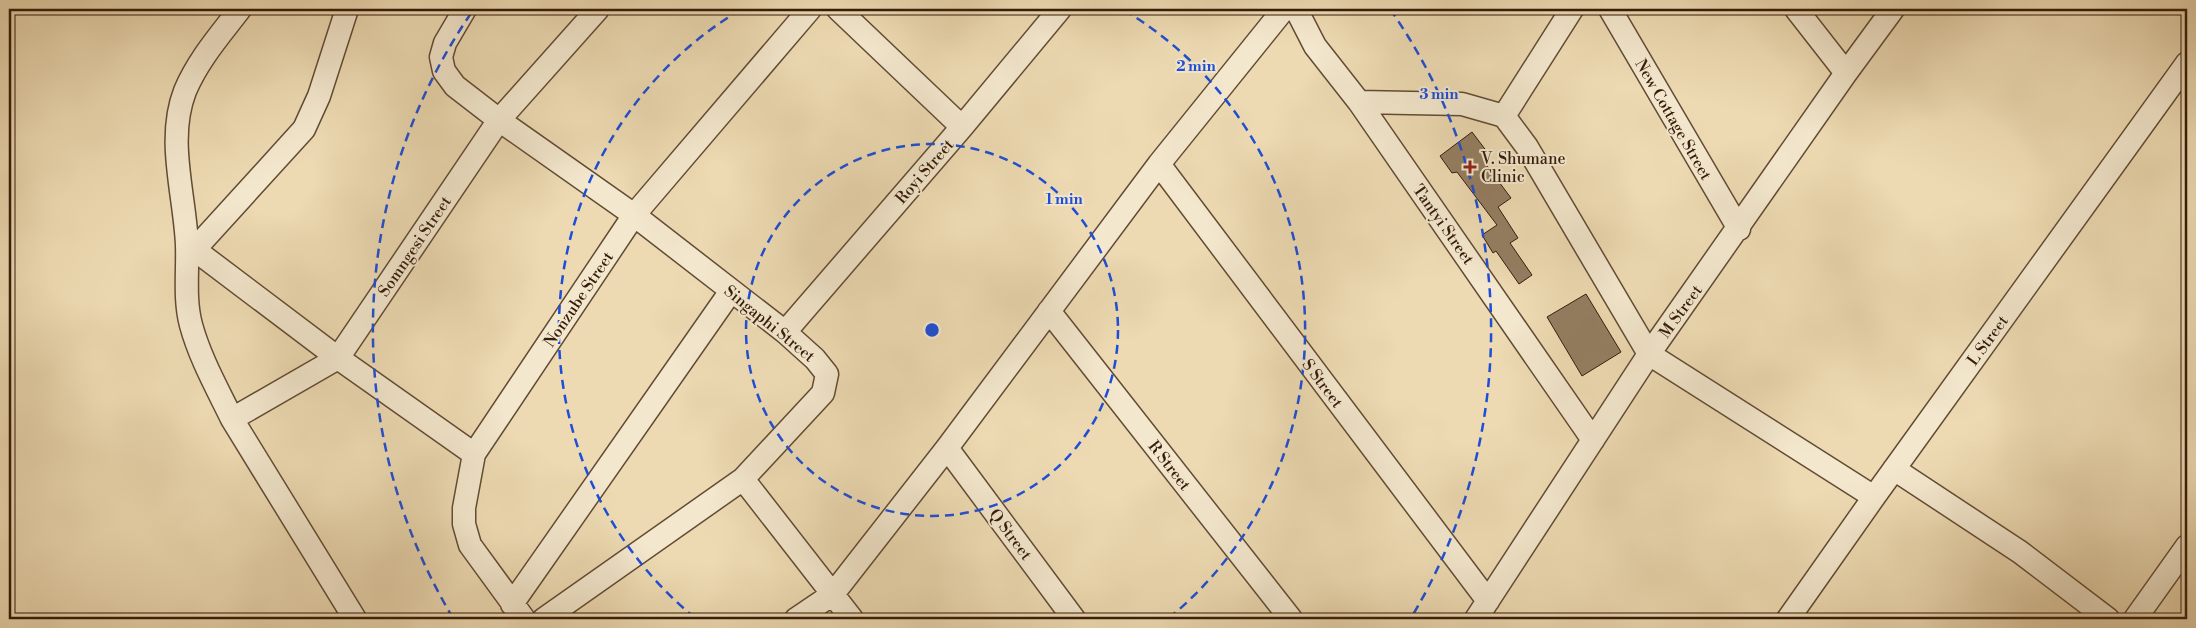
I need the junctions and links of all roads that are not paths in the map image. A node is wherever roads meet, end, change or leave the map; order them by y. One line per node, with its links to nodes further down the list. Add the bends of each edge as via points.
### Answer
1 (240, 9): 23 (street, via 196,68 178,119 176,139)
2 (347, 9): 23 (street, via 319,96 304,129)
3 (465, 9): 18 (street, Singaphi Street, via 445,43 441,57 444,71 455,86)
4 (598, 9): 18 (street, Somngesi Street)
5 (810, 9): 21 (street, Nonzube Street)
6 (838, 9): 19 (street)
7 (1060, 9): 19 (street, Royi Street)
8 (1284, 9): 20 (street)
9 (1296, 9): 16 (street, Tantyi Street, via 1315,46)
10 (1572, 9): 17 (street)
11 (1610, 9): 22 (street, New Cottage Street)
12 (1796, 9): 15 (street)
13 (1893, 9): 15 (street, M Street)
14 (2187, 63): 33 (street, L Street)
15 (1846, 73): 22 (street, M Street)
16 (1359, 102): 17 (street, via 1462,104); 30 (street, Tantyi Street)
17 (1504, 116): 27 (street, via 1527,147)
18 (499, 120): 21 (street, Singaphi Street); 28 (street, Somngesi Street)
19 (962, 128): 26 (street, Royi Street)
20 (1159, 164): 25 (street); 38 (street, S Street)
21 (634, 215): 24 (street, Singaphi Street); 32 (street, Nonzube Street)
22 (1738, 229): 27 (street, M Street)
23 (191, 247): 28 (street); 29 (street, via 187,292 191,324 202,356)
24 (731, 291): 26 (street, Singaphi Street); 39 (street)
25 (1050, 311): 31 (street); 45 (street, R Street)
26 (785, 332): 34 (street, Singaphi Street, via 825,369 827,382 823,394)
27 (1649, 354): 30 (street, M Street); 35 (street)
28 (338, 358): 29 (street); 32 (street)
29 (232, 419): 40 (street)
30 (1594, 440): 38 (street, M Street)
31 (947, 448): 37 (street); 44 (street, Q Street)
32 (474, 454): 39 (street, Nonzube Street, via 464,524 470,545)
33 (1894, 469): 35 (street, L Street); 47 (street, via 2020,552)
34 (743, 479): 37 (street); 41 (street, Singaphi Street)
35 (1874, 497): 46 (street, L Street)
36 (2187, 546): 48 (street)
37 (833, 594): 42 (street); 43 (street)
38 (1482, 610)
39 (518, 612)
40 (355, 619)
41 (544, 619)
42 (796, 619)
43 (852, 619)
44 (1074, 619)
45 (1291, 619)
46 (1788, 619)
47 (2108, 619)
48 (2136, 619)

